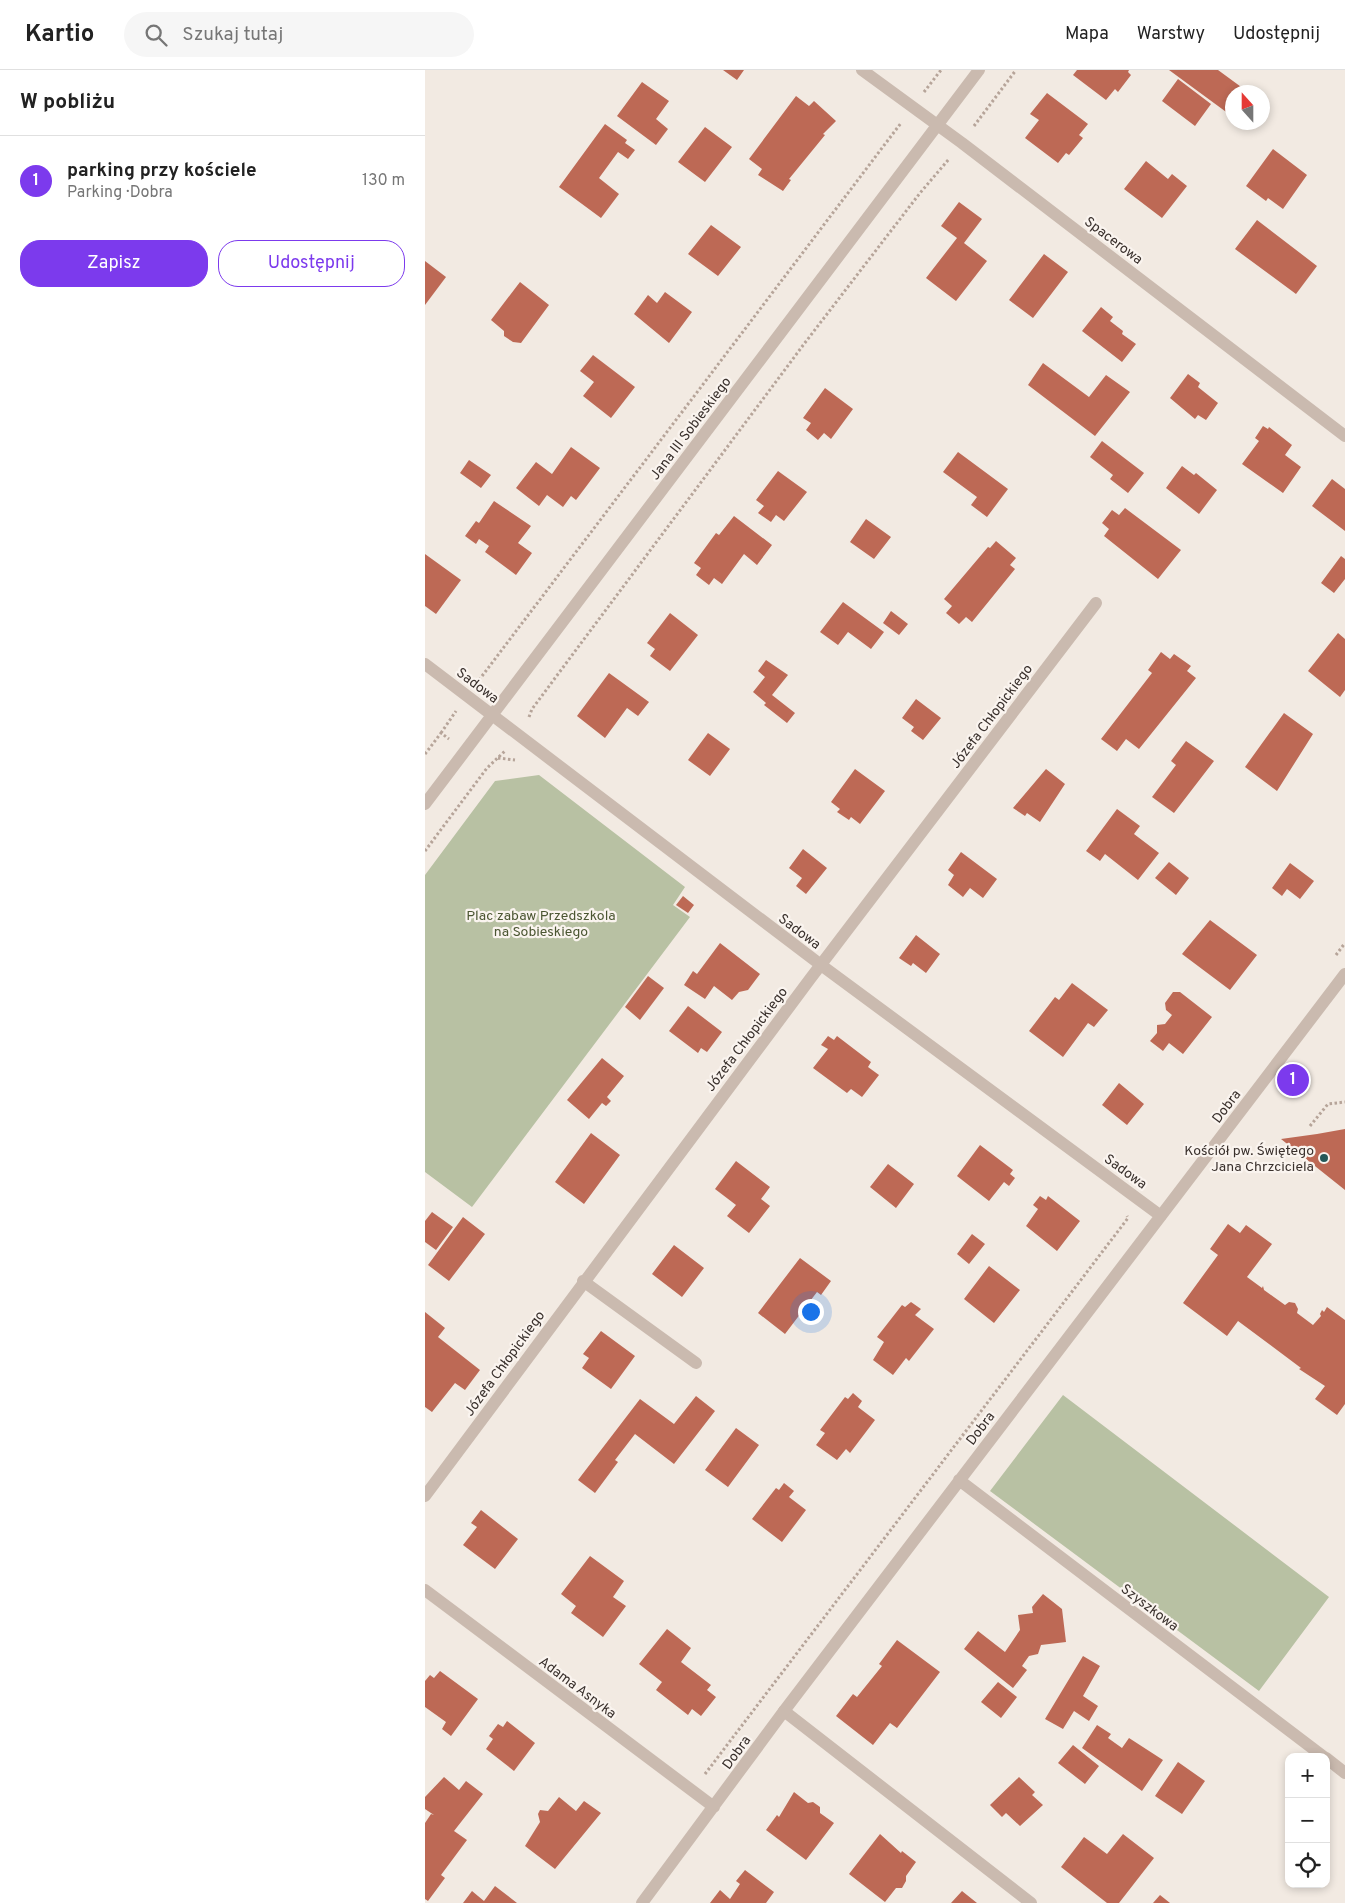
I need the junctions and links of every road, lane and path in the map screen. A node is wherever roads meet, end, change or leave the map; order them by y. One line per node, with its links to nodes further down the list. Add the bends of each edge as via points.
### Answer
1 (862, 70): 5 (street, Spacerowa)
2 (941, 70): 5 (path)
3 (979, 70): 6 (street, Jana III Sobieskiego)
4 (1016, 70): 7 (path)
5 (913, 107): 6 (street, Spacerowa); 11 (path)
6 (937, 125): 7 (street, Spacerowa); 12 (street, Jana III Sobieskiego)
7 (962, 143): 8 (street, Spacerowa); 14 (path, via 804,344 532,709)
8 (1345, 436)
9 (1096, 603): 19 (street, Józefa Chłopickiego)
10 (425, 664): 11 (street, Sadowa)
11 (467, 696): 12 (street, Sadowa); 13 (path)
12 (492, 714): 14 (street, Sadowa); 17 (street, Jana III Sobieskiego)
13 (441, 733)
14 (521, 736): 15 (path); 19 (street, Sadowa)
15 (498, 758): 16 (path); 18 (path)
16 (516, 760)
17 (425, 804)
18 (425, 851)
19 (821, 965): 23 (street, Sadowa); 24 (street, Józefa Chłopickiego)
20 (1345, 974): 23 (street, Dobra)
21 (1345, 1102): 22 (path, via 1327,1104)
22 (1310, 1126)
23 (1161, 1216): 26 (street, Dobra)
24 (583, 1281): 25 (street); 27 (street, Józefa Chłopickiego)
25 (695, 1363)
26 (959, 1480): 29 (street, Dobra); 30 (street, Szyszkowa)
27 (425, 1496)
28 (425, 1590): 33 (street, Adama Asnyka)
29 (784, 1711): 33 (street, Dobra); 35 (street)
30 (1318, 1753)
31 (1330, 1762): 32 (street, Szyszkowa)
32 (1345, 1772)
33 (714, 1807): 34 (street, Dobra)
34 (642, 1903)
35 (1031, 1903)

